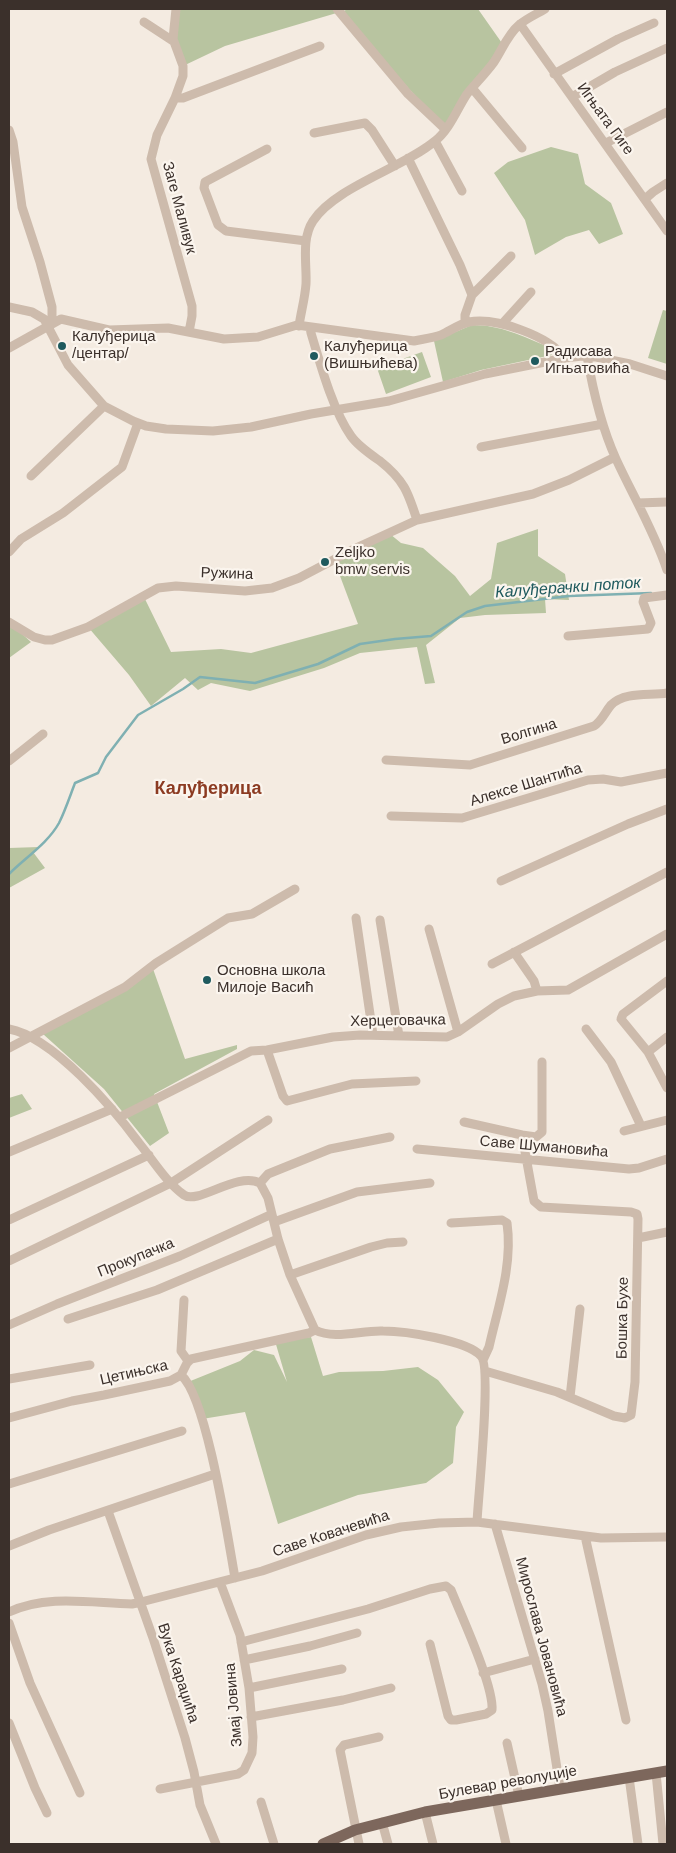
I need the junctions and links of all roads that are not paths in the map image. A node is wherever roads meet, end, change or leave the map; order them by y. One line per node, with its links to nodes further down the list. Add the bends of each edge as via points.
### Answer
1 (176, 9): 7 (street)
2 (336, 9): 15 (street, via 408,94)
3 (545, 9): 6 (street)
4 (144, 22): 7 (street)
5 (654, 23): 10 (street)
6 (520, 24): 10 (street, Игњата Гиге); 11 (street)
7 (173, 41): 13 (street, Заге Маливук, via 183,71)
8 (320, 46): 13 (street, via 183,98)
9 (667, 48): 12 (street, via 615,72)
10 (554, 74): 12 (street, Игњата Гиге)
11 (472, 88): 15 (street); 20 (street)
12 (572, 97): 19 (street, Игњата Гиге)
13 (175, 98): 38 (street, Заге Маливук, via 156,135 151,159 192,311)
14 (667, 112): 19 (street)
15 (445, 129): 18 (street)
16 (9, 130): 36 (street, via 22,207 52,307)
17 (314, 132): 23 (street, via 365,123)
18 (435, 141): 22 (street); 25 (street)
19 (606, 143): 26 (street, Игњата Гиге)
20 (522, 148)
21 (267, 150): 28 (street, via 205,182 204,188 218,226 226,231)
22 (408, 158): 23 (street); 31 (street)
23 (395, 166): 28 (street, via 350,190 324,209 312,223)
24 (667, 183): 26 (street)
25 (462, 191)
26 (645, 199): 27 (street, Игњата Гиге)
27 (667, 231)
28 (306, 241): 35 (street, via 306,286)
29 (511, 256): 31 (street)
30 (531, 292): 34 (street)
31 (472, 295): 33 (street)
32 (9, 307): 36 (street, via 32,312 44,319)
33 (465, 323): 34 (street, via 479,320); 37 (street, via 441,335 414,340)
34 (502, 324): 41 (street, via 544,341)
35 (299, 326): 37 (street); 38 (street, via 233,339)
36 (49, 327): 38 (street, via 61,319 108,330 151,328); 39 (street); 43 (street, via 68,365)
37 (310, 327): 44 (street)
38 (189, 332)
39 (9, 348)
40 (587, 356): 41 (street); 42 (street, via 630,364); 46 (street)
41 (565, 358): 44 (street, via 485,374 389,401)
42 (667, 376)
43 (104, 406): 45 (street); 49 (street)
44 (338, 410): 45 (street, via 226,430 175,429); 52 (street, via 351,437 402,481)
45 (138, 423): 53 (street, via 122,467 63,513 21,539)
46 (603, 424): 47 (street); 48 (street)
47 (481, 447)
48 (615, 457): 51 (street); 52 (street, Ружина, via 533,494)
49 (31, 476)
50 (667, 502): 51 (street)
51 (638, 503): 54 (street, via 650,524)
52 (418, 520): 56 (street, Ружина, via 272,588 245,592 176,586 158,588 88,627 52,640 34,637)
53 (9, 552)
54 (667, 570)
55 (667, 595): 57 (street, via 644,598 651,623 648,629)
56 (9, 622)
57 (568, 636)
58 (667, 693): 60 (street, Волгина, via 622,698 610,706 594,726 470,765)
59 (43, 734): 61 (street)
60 (386, 760)
61 (9, 761)
62 (667, 773): 64 (street, Алексе Шантића, via 621,782 588,780 462,818)
63 (667, 809): 66 (street)
64 (391, 816)
65 (667, 872): 72 (street)
66 (501, 881)
67 (294, 889): 80 (street, via 252,914 228,918 156,963 125,987)
68 (356, 918): 79 (street)
69 (380, 920): 81 (street)
70 (429, 929): 78 (street)
71 (667, 934): 75 (street, Херцеговачка, via 568,990)
72 (514, 952): 73 (street); 75 (street)
73 (492, 964)
74 (667, 981): 85 (street, via 621,1017)
75 (537, 991): 78 (street, Херцеговачка, via 507,999)
76 (9, 1029): 80 (street)
77 (586, 1029): 94 (street, via 611,1062)
78 (458, 1032): 81 (street, Херцеговачка, via 442,1037)
79 (373, 1035): 81 (street, Херцеговачка); 84 (street, Херцеговачка, via 333,1037)
80 (30, 1036): 83 (street); 89 (street, via 90,1085)
81 (399, 1036)
82 (667, 1036): 85 (street)
83 (9, 1048)
84 (267, 1050): 87 (street, via 287,1101 352,1084); 90 (street, Херцеговачка, via 245,1052)
85 (648, 1052): 88 (street)
86 (542, 1062): 96 (street, via 542,1132 536,1138)
87 (416, 1081)
88 (667, 1088)
89 (112, 1109): 90 (street); 99 (street)
90 (120, 1117): 100 (street)
91 (268, 1120): 103 (street)
92 (667, 1120): 94 (street)
93 (464, 1122): 96 (street)
94 (641, 1126): 95 (street)
95 (624, 1131)
96 (522, 1135): 102 (street)
97 (390, 1137): 104 (street, via 330,1150 273,1172)
98 (417, 1149): 102 (street, Саве Шумановића)
99 (9, 1152)
100 (149, 1155): 103 (street); 107 (street)
101 (667, 1159): 102 (street, Саве Шумановића, via 628,1169)
102 (526, 1160): 110 (street, Бошка Бухе, via 534,1201 538,1206 631,1212 638,1219)
103 (171, 1183): 104 (street, via 191,1198 236,1182 252,1180); 113 (street)
104 (260, 1183): 106 (street)
105 (430, 1183): 106 (street, Прокупачка, via 357,1192)
106 (273, 1218): 111 (street); 118 (street, Прокупачка)
107 (9, 1220)
108 (451, 1223): 120 (street, via 502,1220 507,1223 507,1266 490,1348)
109 (667, 1232): 110 (street)
110 (638, 1238): 126 (street, Бошка Бухе, via 636,1382 630,1416 614,1416)
111 (278, 1239): 114 (street); 117 (street, via 157,1290)
112 (403, 1242): 114 (street, via 370,1247)
113 (9, 1261)
114 (290, 1275): 119 (street)
115 (184, 1300): 121 (street, via 181,1351)
116 (580, 1309): 126 (street)
117 (68, 1319)
118 (9, 1325)
119 (315, 1330): 120 (street, via 332,1334 405,1332 466,1347); 121 (street, Цетињска)
120 (484, 1360): 123 (street)
121 (188, 1361): 124 (street, Цетињска)
122 (90, 1365): 125 (street)
123 (485, 1371): 126 (street, Бошка Бухе); 132 (street)
124 (181, 1375): 127 (street, Цетињска, via 170,1381 72,1400); 129 (street, via 188,1382 202,1419)
125 (9, 1379)
126 (570, 1397)
127 (9, 1418)
128 (182, 1431): 130 (street)
129 (215, 1474): 131 (street); 137 (street)
130 (9, 1484)
131 (108, 1511): 136 (street); 139 (street, Вука Караџића)
132 (477, 1522): 133 (street, Саве Ковачевића); 137 (street, Саве Ковачевића, via 381,1530)
133 (495, 1524): 134 (street, Саве Ковачевића); 145 (street, Мирослава Јовановића)
134 (585, 1536): 135 (street, Саве Ковачевића); 152 (street)
135 (667, 1537)
136 (9, 1546)
137 (235, 1578): 138 (street, Саве Ковачевића)
138 (220, 1582): 139 (street, Саве Ковачевића); 143 (street, Змај Јовина)
139 (141, 1602): 140 (street, Саве Ковачевића, via 55,1601); 158 (street, Вука Караџића)
140 (9, 1612)
141 (9, 1623): 161 (street, via 30,1683)
142 (357, 1633): 146 (street)
143 (241, 1642): 146 (street, Змај Јовина); 148 (street, via 446,1586 451,1590)
144 (430, 1644): 148 (street, via 451,1720 492,1710)
145 (535, 1659): 148 (street); 159 (street, Мирослава Јовановића, via 548,1711)
146 (244, 1660): 149 (street, Змај Јовина)
147 (342, 1670): 149 (street)
148 (483, 1672)
149 (249, 1688): 151 (street, Змај Јовина)
150 (391, 1688): 151 (street)
151 (251, 1717): 158 (street, Змај Јовина, via 252,1753 244,1770)
152 (626, 1720)
153 (9, 1723): 166 (street)
154 (378, 1737): 168 (street, via 344,1745 340,1750)
155 (507, 1743): 162 (street)
156 (662, 1772): 157 (main road, Булевар револуције); 177 (street)
157 (629, 1776): 159 (main road, Булевар револуције); 176 (street)
158 (196, 1782): 160 (street, Змај Јовина); 169 (street, Вука Караџића, via 200,1805)
159 (560, 1788): 162 (main road, Булевар револуције)
160 (160, 1789)
161 (80, 1793)
162 (519, 1796): 163 (main road, Булевар револуције)
163 (496, 1800): 165 (main road, Булевар револуције); 175 (street)
164 (261, 1802): 170 (street)
165 (426, 1812): 167 (main road, Булевар револуције); 174 (street)
166 (48, 1813)
167 (382, 1822): 168 (main road, Булевар револуције); 173 (street)
168 (356, 1830): 171 (main road, Булевар револуције); 172 (street)
169 (216, 1844)
170 (274, 1844)
171 (323, 1844)
172 (359, 1844)
173 (388, 1844)
174 (433, 1844)
175 (506, 1844)
176 (638, 1844)
177 (663, 1844)

